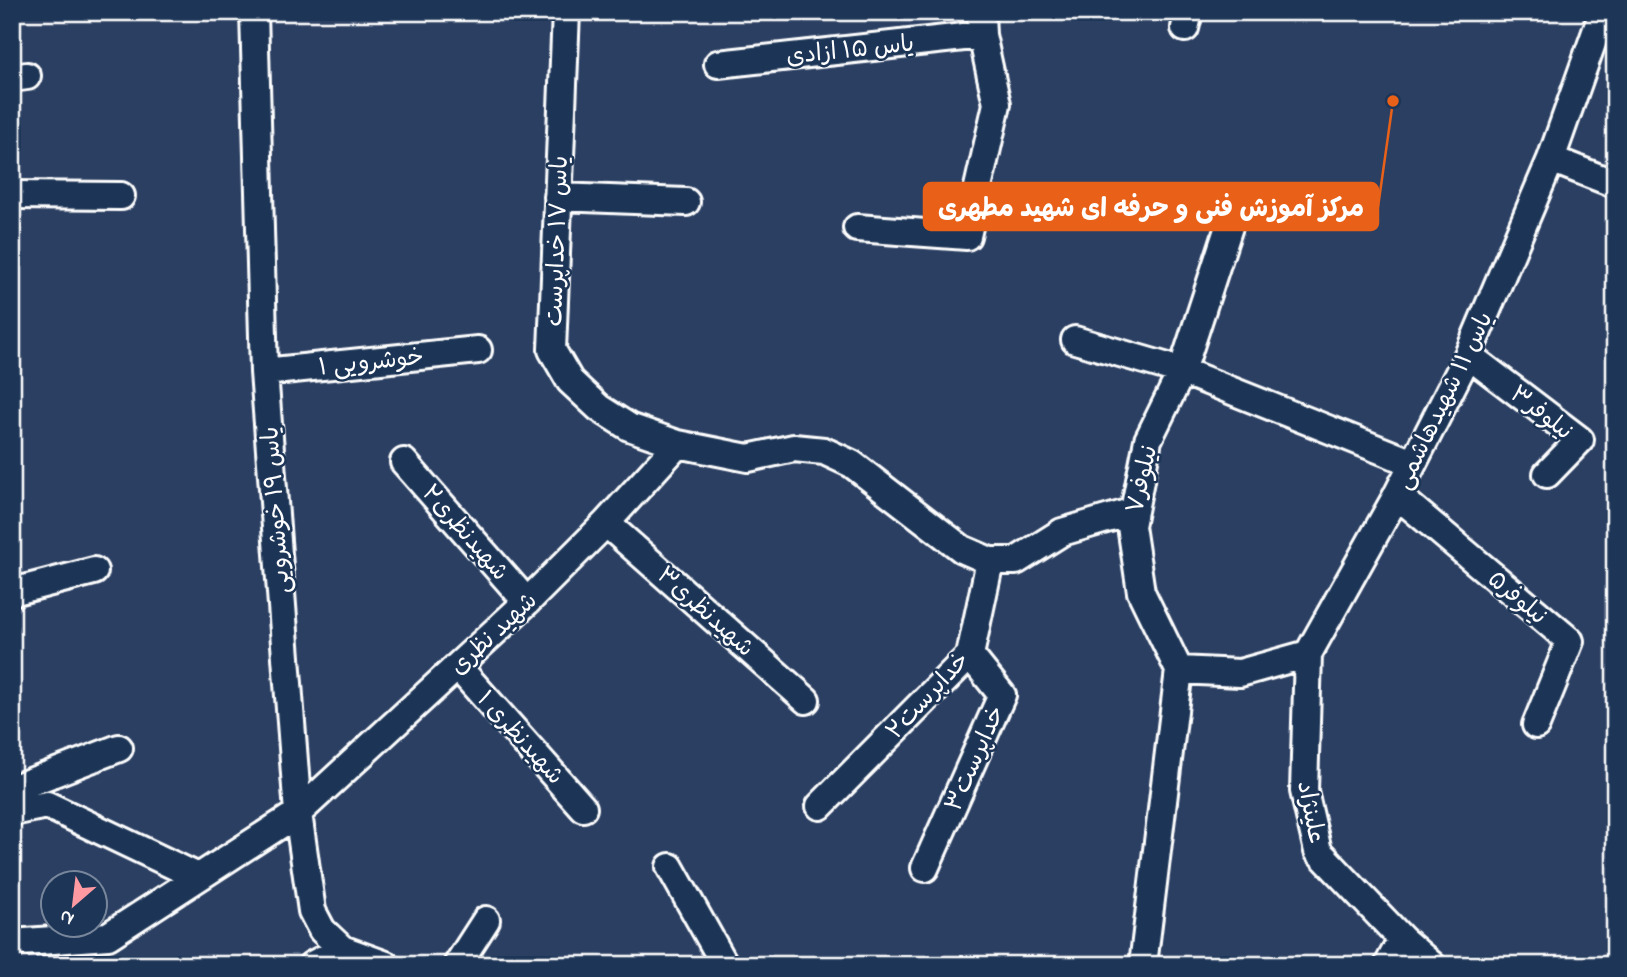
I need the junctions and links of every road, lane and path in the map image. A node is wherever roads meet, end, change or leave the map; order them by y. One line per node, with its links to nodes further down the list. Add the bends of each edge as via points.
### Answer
1 (254, 12): 18 (street, یاس ۱۹ خوشرویی)
2 (566, 12): 10 (street, یاس ۱۷ خداپرست)
3 (1603, 12): 6 (street, یاس ۱۱ شهیدهاشمی)
4 (981, 24): 5 (street, یاس ۱۵ ازادی); 13 (street, via 997,104 967,236)
5 (718, 64)
6 (1551, 159): 7 (street); 16 (street, یاس ۱۱ شهیدهاشمی)
7 (1615, 184)
8 (12, 195): 9 (street)
9 (121, 196)
10 (558, 197): 11 (street); 19 (street, یاس ۱۷ خداپرست, via 552,350 570,381 599,408 629,427)
11 (686, 202)
12 (1237, 202): 17 (street, نیلوفر۷)
13 (857, 228)
14 (1075, 340): 17 (street)
15 (478, 350): 18 (street, خوشرویی ۱)
16 (1468, 355): 21 (street, یاس ۱۱ شهیدهاشمی); 22 (street, نیلوفر۳, via 1580,440)
17 (1182, 370): 21 (street); 24 (street, نیلوفر۷, via 1149,440)
18 (264, 372): 41 (street, یاس ۱۹ خوشرویی)
19 (678, 444): 25 (street, شهید نظری); 26 (street, یاس ۱۷ خداپرست, via 748,458 794,448 824,451 852,464 962,549)
20 (404, 462): 29 (street, شهیدنظری۲)
21 (1413, 463): 23 (street, یاس ۱۱ شهیدهاشمی)
22 (1547, 474)
23 (1397, 495): 30 (street, یاس ۱۱ شهیدهاشمی); 35 (street, نیلوفر۵, via 1570,641)
24 (1134, 511): 26 (street, via 1062,532 1016,561); 33 (street, نیلوفر۷, via 1131,526 1141,592)
25 (606, 523): 29 (street, شهید نظری); 34 (street, شهیدنظری۳)
26 (990, 561): 31 (street, خداپرست۲)
27 (94, 571): 28 (street)
28 (12, 592)
29 (527, 602): 32 (street, شهید نظری)
30 (1308, 654): 33 (street, via 1240,673); 46 (street, علینژاد, via 1304,791 1318,851)
31 (970, 655): 38 (street, خداپرست۲); 43 (street, خداپرست۳, via 1002,695)
32 (458, 667): 39 (street, شهیدنظری ۱); 41 (street, شهید نظری)
33 (1179, 670): 53 (street)
34 (806, 700)
35 (1536, 725)
36 (119, 748): 37 (street)
37 (12, 789)
38 (820, 806)
39 (583, 808)
40 (12, 812): 44 (street, via 47,805)
41 (298, 813): 44 (street, شهید نظری); 48 (street, یاس ۱۹ خوشرویی, via 312,911 322,930)
42 (670, 867): 52 (street)
43 (925, 868)
44 (198, 877): 47 (street, شهید نظری, via 107,936)
45 (486, 920): 51 (street)
46 (1402, 939): 54 (street); 55 (street, علینژاد)
47 (12, 943)
48 (342, 949): 49 (street); 50 (street, یاس ۱۹ خوشرویی)
49 (312, 965)
50 (386, 965)
51 (457, 965)
52 (725, 965)
53 (1143, 965)
54 (1388, 965)
55 (1433, 965)

